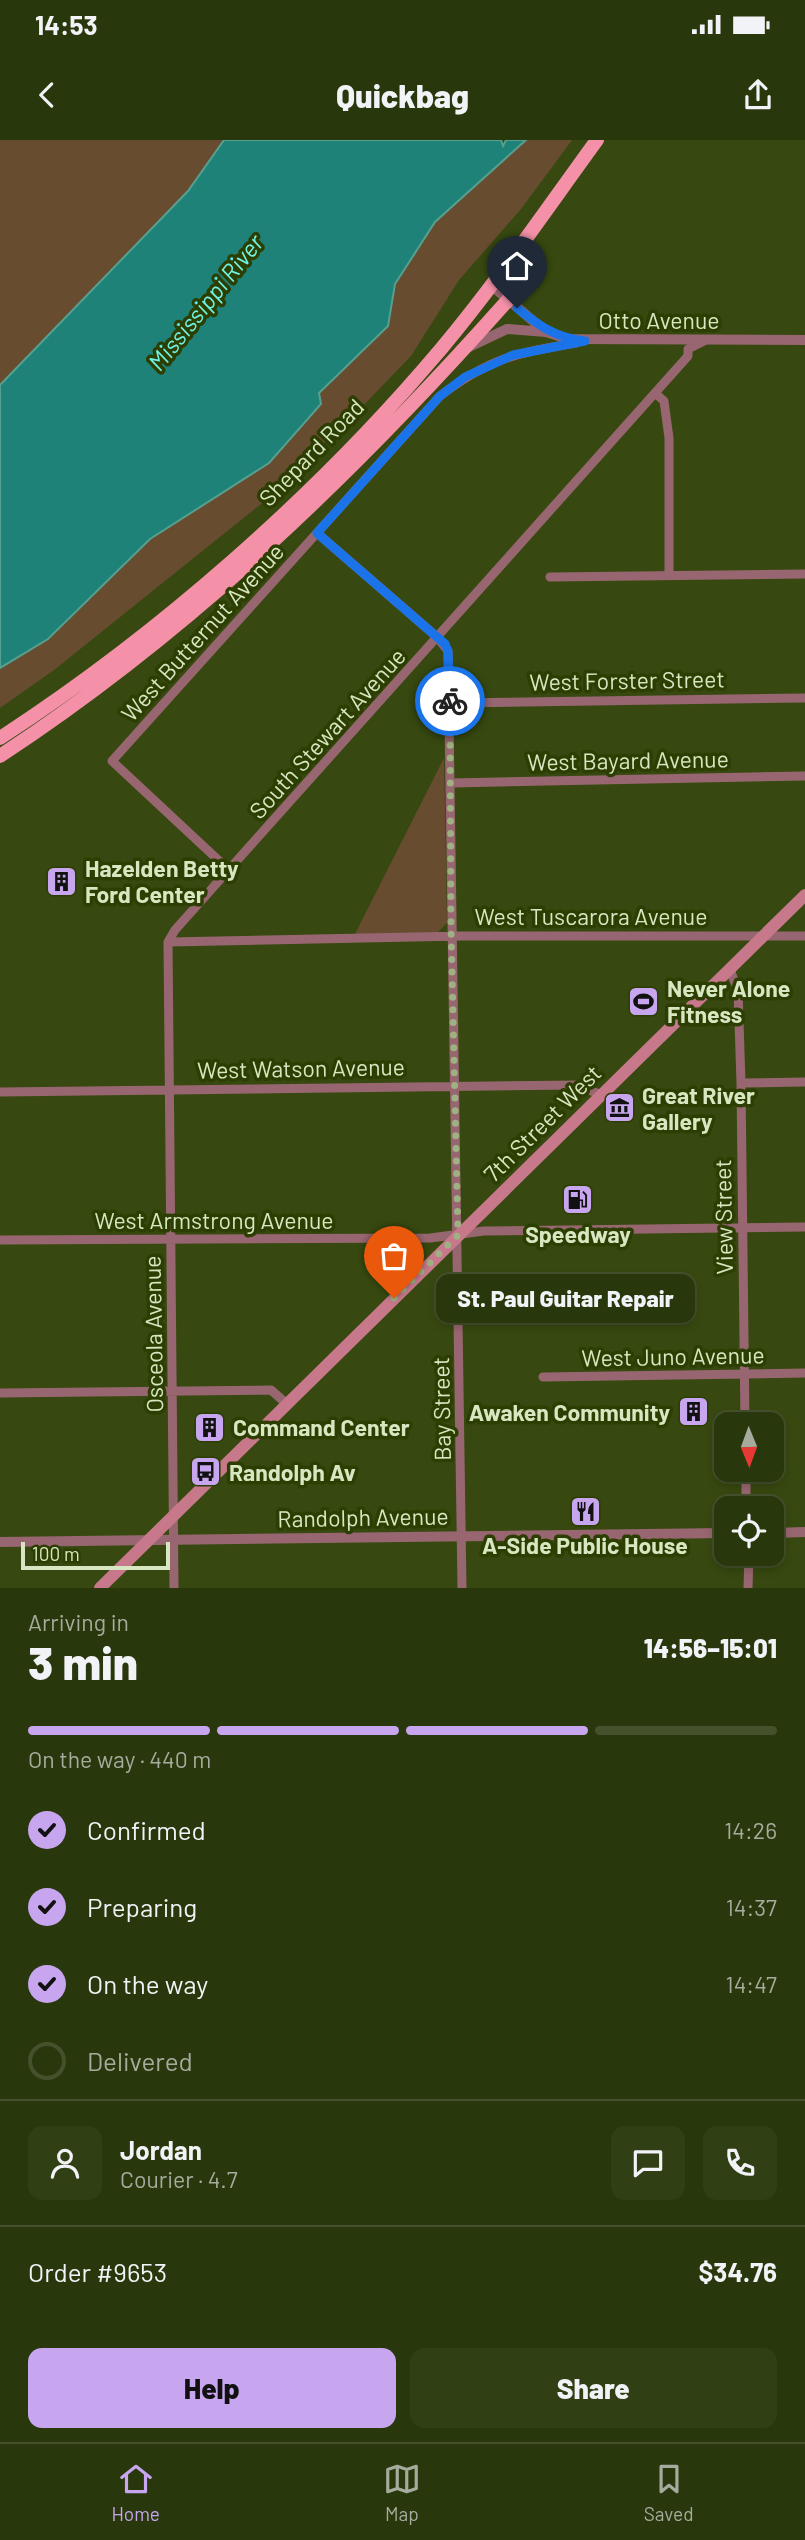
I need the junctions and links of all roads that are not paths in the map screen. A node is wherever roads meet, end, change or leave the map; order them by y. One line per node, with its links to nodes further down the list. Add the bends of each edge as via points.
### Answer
1 (597, 140): 2 (highway, Shepard Road)
2 (491, 285): 3 (street, Otto Avenue); 17 (highway, Shepard Road, via 418,375 261,534 155,626)
3 (508, 300): 4 (street, Otto Avenue); 8 (highway, Shepard Road)
4 (547, 331): 6 (street, Otto Avenue); 8 (street, via 507,329)
5 (805, 340): 7 (street, Otto Avenue)
6 (585, 341): 7 (street, Otto Avenue); 10 (street, West Butternut Avenue, via 513,355 465,377 440,396)
7 (705, 341): 9 (street, South Stewart Avenue, via 688,349 688,356)
8 (464, 350): 18 (highway, Shepard Road, via 234,580 126,667)
9 (655, 393): 12 (street, via 664,401 669,438); 14 (street, South Stewart Avenue)
10 (317, 533): 14 (street, Bay Street); 21 (street, West Butternut Avenue, via 112,761)
11 (805, 574): 12 (street)
12 (669, 575): 13 (street)
13 (550, 577)
14 (437, 637): 16 (street, Bay Street, via 448,651); 21 (street, South Stewart Avenue)
15 (805, 698): 16 (street, West Forster Street)
16 (450, 703): 20 (street, Bay Street)
17 (0, 738)
18 (0, 756)
19 (805, 776): 20 (street, West Bayard Avenue)
20 (451, 783): 23 (street, Bay Street)
21 (230, 871): 26 (street, South Stewart Avenue)
22 (805, 895): 25 (main road, 7th Street West)
23 (451, 936): 25 (street, West Tuscarora Avenue); 26 (street, West Tuscarora Avenue); 30 (street, Bay Street)
24 (805, 936): 25 (street, West Tuscarora Avenue)
25 (762, 937): 27 (main road, 7th Street West)
26 (168, 942): 31 (street, Osceola Avenue)
27 (730, 970): 29 (street, View Street, via 738,990); 33 (main road, 7th Street West)
28 (805, 1082): 29 (street)
29 (741, 1083): 34 (street, View Street)
30 (455, 1085): 31 (street, West Watson Avenue); 33 (street, West Watson Avenue, via 579,1085); 36 (street, Bay Street)
31 (168, 1090): 32 (street, West Watson Avenue); 37 (street, Osceola Avenue)
32 (0, 1092)
33 (601, 1095): 36 (main road, 7th Street West)
34 (742, 1227): 35 (street, West Armstrong Avenue); 36 (street, West Armstrong Avenue); 40 (street, View Street)
35 (805, 1227)
36 (458, 1235): 37 (street, West Armstrong Avenue); 44 (main road, 7th Street West); 50 (street, Bay Street)
37 (171, 1239): 38 (street, West Armstrong Avenue); 42 (street, Osceola Avenue)
38 (0, 1240)
39 (805, 1373): 40 (street, West Juno Avenue)
40 (743, 1374): 41 (street, West Juno Avenue); 45 (street, View Street)
41 (542, 1377)
42 (173, 1390): 43 (street); 44 (street, via 271,1390); 46 (street, Osceola Avenue)
43 (0, 1393)
44 (288, 1404): 46 (main road, 7th Street West)
45 (745, 1412)
46 (173, 1515): 51 (street, Osceola Avenue); 52 (main road, 7th Street West)
47 (805, 1532): 49 (street)
48 (714, 1533): 50 (street, Randolph Avenue)
49 (784, 1533)
50 (462, 1537): 51 (street, Randolph Avenue); 57 (street, Bay Street)
51 (174, 1540): 52 (street, Randolph Avenue); 56 (street)
52 (147, 1541): 53 (street, Randolph Avenue); 55 (main road, 7th Street West)
53 (0, 1542)
54 (749, 1566): 58 (street)
55 (100, 1588)
56 (174, 1588)
57 (462, 1588)
58 (748, 1588)

